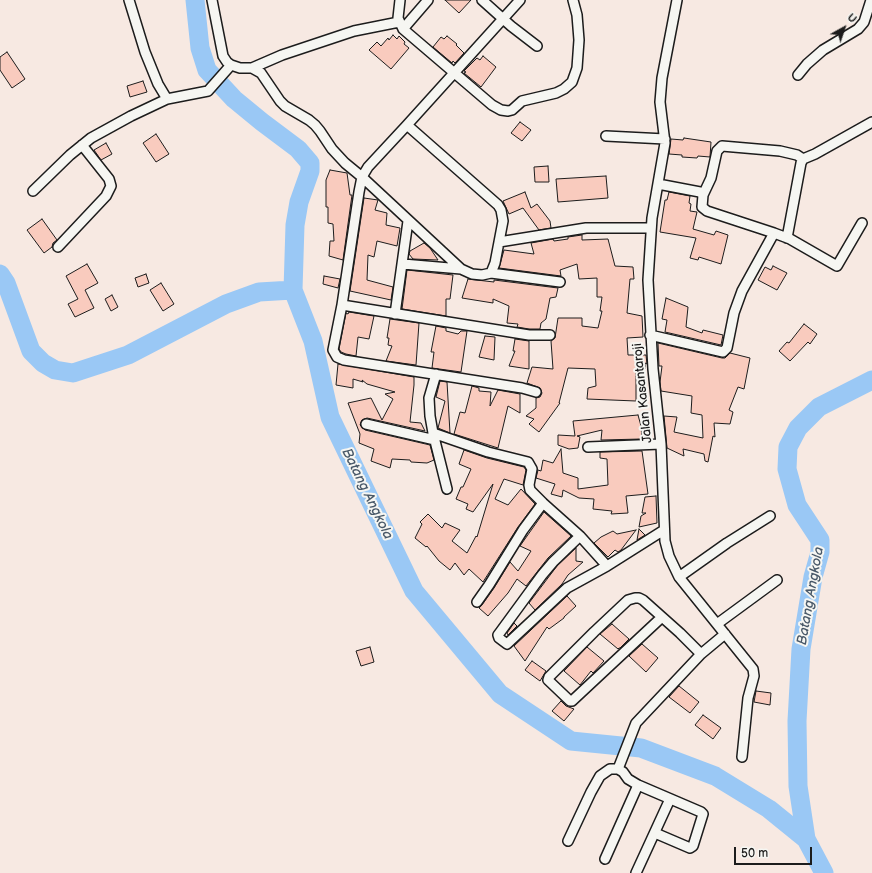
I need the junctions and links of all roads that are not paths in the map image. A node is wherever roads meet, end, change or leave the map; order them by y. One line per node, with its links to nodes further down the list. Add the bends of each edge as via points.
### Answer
1 (129, 0): 17 (street, via 153,71)
2 (212, 0): 13 (street, via 223,56)
3 (400, 0): 11 (street, via 397,15)
4 (428, 0): 11 (street)
5 (482, 0): 10 (street)
6 (520, 0): 10 (street)
7 (573, 0): 15 (street, via 577,15 578,56 574,78 564,89 522,101 512,110 504,111 492,105)
8 (677, 0): 21 (street, Jalan Kasantaroji, via 662,78 660,102)
9 (871, 0): 16 (street, via 864,22 858,29 824,50)
10 (503, 19): 12 (street); 15 (street)
11 (401, 25): 14 (street, via 354,31); 15 (street)
12 (537, 46)
13 (231, 65): 14 (street); 17 (street, via 205,92)
14 (252, 68): 24 (street, via 265,78 280,101 309,120 338,156)
15 (454, 74): 19 (street)
16 (798, 74)
17 (167, 99): 22 (street, via 111,127)
18 (872, 122): 23 (street)
19 (407, 126): 24 (street); 33 (street, via 498,205 502,215)
20 (606, 136): 21 (street)
21 (665, 139): 25 (street, Jalan Kasantaroji)
22 (82, 145): 26 (street); 34 (street, via 109,179 111,186 106,196)
23 (803, 159): 27 (street, via 780,151 722,146 717,151 711,178); 32 (street)
24 (362, 176): 28 (street); 39 (street)
25 (658, 184): 27 (street, via 692,190); 30 (street, Jalan Kasantaroji)
26 (33, 191)
27 (703, 195): 31 (street, via 702,205 707,211)
28 (408, 221): 35 (street); 36 (street)
29 (862, 223): 32 (street, via 837,266)
30 (651, 228): 33 (street, via 578,229); 42 (street, Jalan Kasantaroji, via 648,280)
31 (774, 233): 32 (street); 42 (street, via 741,296 725,351)
32 (787, 238)
33 (499, 242): 37 (street)
34 (58, 246)
35 (403, 264): 36 (street); 40 (street)
36 (461, 269): 37 (street, via 472,274)
37 (491, 273): 38 (street)
38 (560, 282)
39 (342, 305): 40 (street); 43 (street, via 333,350 337,357)
40 (396, 314): 41 (street, via 529,335)
41 (550, 335)
42 (650, 335): 47 (street, Jalan Kasantaroji)
43 (436, 374): 44 (street); 46 (street, via 429,398)
44 (536, 392)
45 (366, 424): 46 (street)
46 (434, 437): 49 (street); 50 (street, via 528,462 532,469 529,487)
47 (661, 444): 48 (street); 52 (street, Jalan Kasantaroji)
48 (588, 447)
49 (447, 489)
50 (543, 503): 53 (street); 57 (street)
51 (770, 516): 55 (street)
52 (664, 530): 54 (street); 55 (street, Jalan Kasantaroji, via 669,556)
53 (580, 536): 54 (street); 54 (street, via 542,575 498,635 499,638 507,644 567,588)
54 (607, 566)
55 (679, 577): 59 (street, Jalan Kasantaroji)
56 (777, 580): 59 (street)
57 (477, 602)
58 (662, 617): 58 (street, via 572,702 548,680 628,600 639,598); 61 (street)
59 (717, 624): 60 (street, Jalan Kasantaroji)
60 (725, 634): 61 (street); 62 (street, Jalan Kasantaroji, via 754,671 748,698)
61 (701, 654): 63 (street, via 636,723)
62 (742, 757)
63 (620, 765): 64 (street, via 628,779); 67 (street, via 600,776)
64 (638, 785): 65 (street); 68 (street)
65 (670, 799): 66 (street); 66 (street, via 702,813 692,848)
66 (655, 833): 69 (street)
67 (568, 841)
68 (605, 859)
69 (636, 873)

